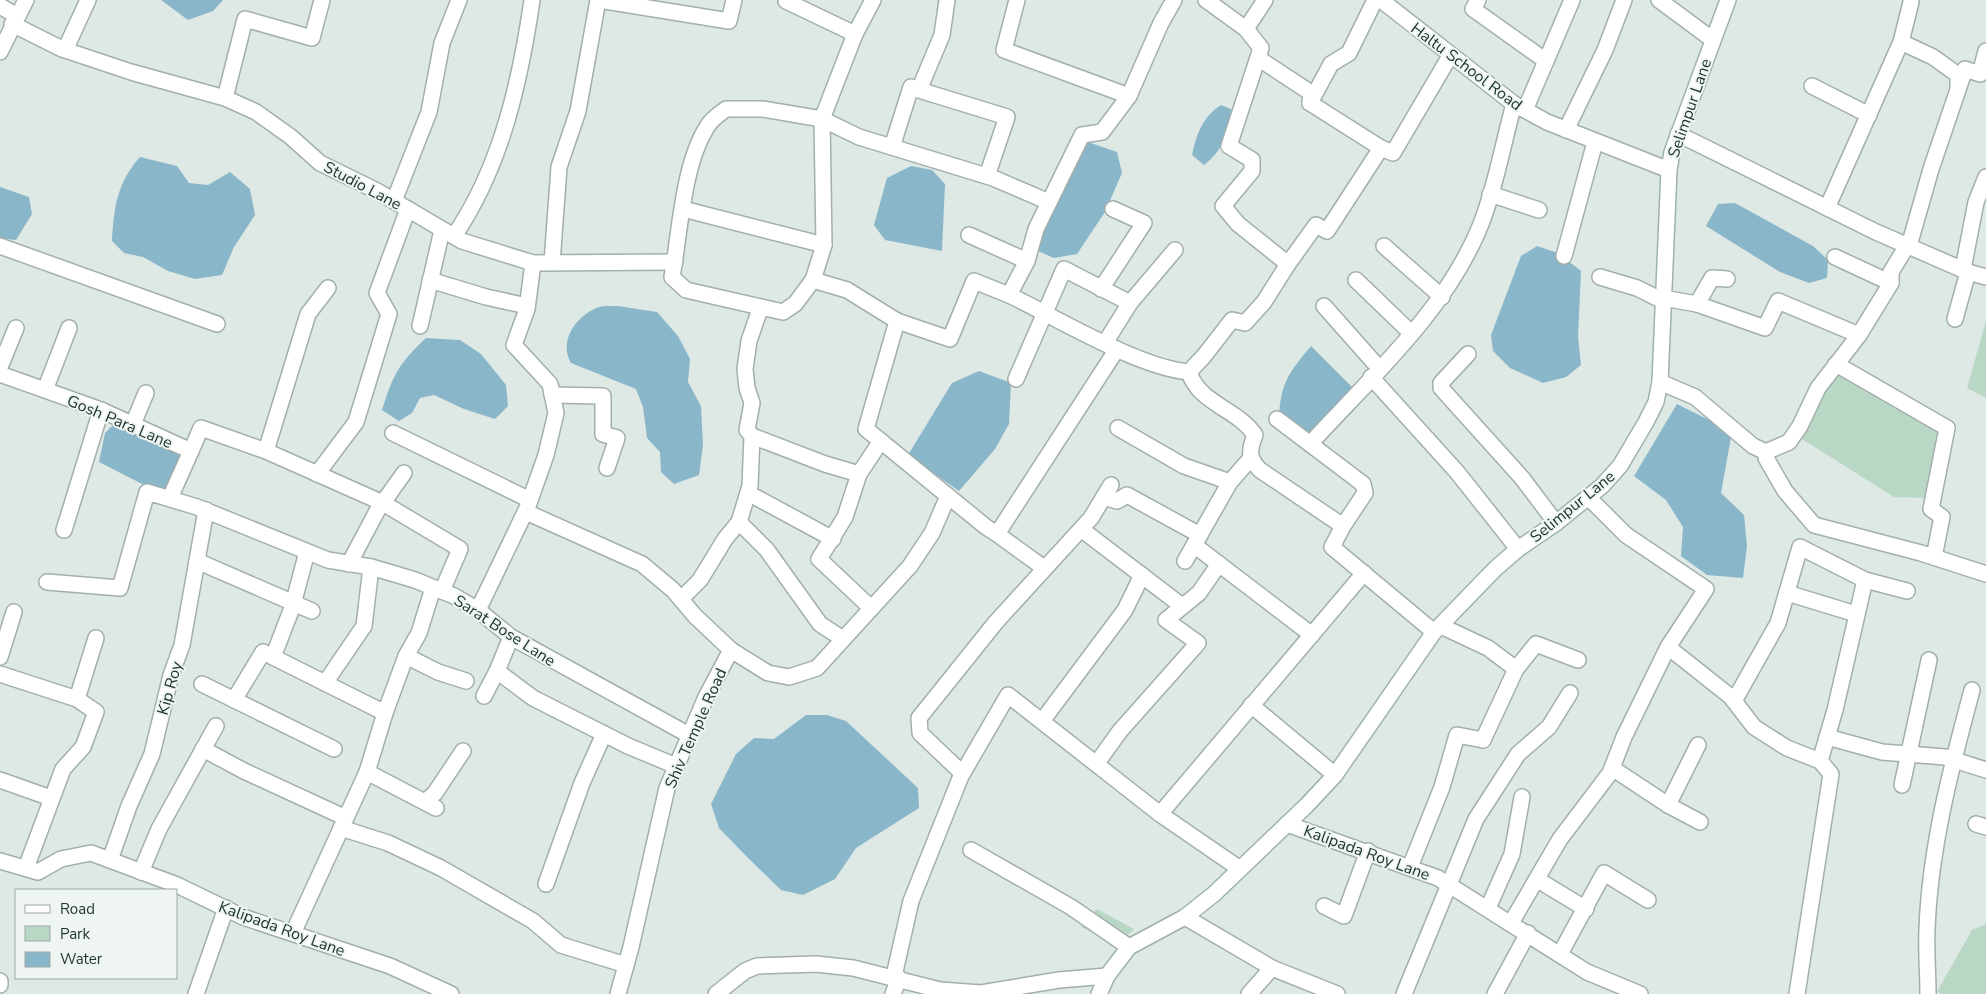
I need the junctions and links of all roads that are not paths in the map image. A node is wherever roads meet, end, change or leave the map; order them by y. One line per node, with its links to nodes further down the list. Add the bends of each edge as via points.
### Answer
1 (26, 0): 24 (street)
2 (88, 0): 29 (street)
3 (322, 0): 39 (street, via 312,38 245,18)
4 (459, 0): 53 (street, via 442,43 429,112)
5 (532, 0): 60 (street, via 510,116 472,209)
6 (598, 0): 7 (street, via 729,21); 72 (street, via 578,111 559,167)
7 (734, 0)
8 (873, 0): 26 (street)
9 (947, 0): 36 (street, via 942,35)
10 (1017, 0): 38 (street, via 1004,50)
11 (1174, 0): 38 (street)
12 (1206, 0): 25 (street)
13 (1265, 0): 25 (street)
14 (1375, 0): 40 (street, via 1349,53 1331,64)
15 (1381, 0): 32 (street, Haltu School Road)
16 (1478, 0): 34 (street, via 1473,9)
17 (1572, 0): 34 (street)
18 (1624, 0): 44 (street, via 1605,50)
19 (1659, 0): 27 (street)
20 (1728, 0): 27 (street, Selimpur Lane)
21 (786, 1): 26 (street)
22 (1910, 1): 28 (street)
23 (0, 6): 24 (street, Studio Lane)
24 (15, 20): 29 (street, Studio Lane); 31 (street)
25 (1246, 29): 33 (street, via 1261,48)
26 (855, 34): 43 (street)
27 (1713, 40): 45 (street, Selimpur Lane)
28 (1901, 42): 37 (street, via 1933,57 1958,75); 42 (street)
29 (66, 50): 39 (street, Studio Lane)
30 (1986, 51): 37 (street, via 1980,74 1965,68)
31 (0, 52)
32 (1450, 56): 41 (street, Haltu School Road); 48 (street, via 1393,153)
33 (1258, 58): 40 (street, via 1311,93); 73 (street, via 1229,146 1252,160 1252,171 1223,206 1238,224)
34 (1546, 61): 41 (street)
35 (1812, 86): 42 (street)
36 (919, 90): 47 (street, via 911,87); 50 (street, via 1007,117)
37 (1958, 92): 65 (street)
38 (1129, 96): 54 (street, via 1102,132 1082,135)
39 (225, 98): 53 (street, Studio Lane, via 256,112 292,137 320,163)
40 (1310, 103): 48 (street)
41 (1519, 107): 44 (street, Haltu School Road); 52 (street)
42 (1869, 115): 55 (street)
43 (822, 119): 47 (street, via 860,137); 57 (street, via 762,109 726,108 709,124 695,154); 62 (street)
44 (1566, 130): 46 (street, Haltu School Road)
45 (1678, 134): 49 (street, Selimpur Lane); 55 (street)
46 (1595, 142): 49 (street, Haltu School Road); 67 (street)
47 (892, 147): 50 (street)
48 (1381, 148): 73 (street, via 1327,231 1316,225)
49 (1669, 170): 86 (street, Selimpur Lane)
50 (987, 176): 54 (street)
51 (1985, 180): 74 (street, via 1976,202)
52 (1490, 194): 59 (street); 85 (street, via 1481,224)
53 (394, 201): 56 (street, Studio Lane)
54 (1049, 202): 69 (street, via 1036,229)
55 (1828, 208): 65 (street)
56 (408, 209): 60 (street, Studio Lane); 127 (street, via 377,293 389,314 356,422)
57 (682, 209): 62 (street); 70 (street)
58 (1113, 209): 83 (street, via 1144,223)
59 (1540, 210)
60 (448, 233): 71 (street, Studio Lane, via 491,251); 78 (street)
61 (969, 236): 69 (street)
62 (824, 244): 79 (street)
63 (0, 246): 95 (street)
64 (1384, 246): 85 (street)
65 (1907, 246): 74 (street); 81 (street, via 1891,272)
66 (1175, 250): 87 (street)
67 (1564, 256)
68 (1835, 257): 81 (street)
69 (1027, 261): 84 (street)
70 (675, 262): 72 (street, Studio Lane); 91 (street, via 672,277 686,290)
71 (533, 263): 72 (street, Studio Lane); 89 (street)
72 (552, 263)
73 (1288, 264): 105 (street, via 1264,302 1245,323 1232,320)
74 (1965, 271): 76 (street); 93 (street)
75 (1600, 277): 86 (street)
76 (1986, 277)
77 (1727, 279): 88 (street, via 1712,278)
78 (430, 280): 89 (street); 96 (street)
79 (813, 280): 91 (street, via 795,304 783,312); 94 (street, via 847,290)
80 (1356, 280): 99 (street)
81 (1891, 283): 100 (street)
82 (328, 288): 122 (street, via 308,314)
83 (1101, 289): 87 (street); 92 (street, via 1064,269)
84 (1009, 295): 92 (street); 94 (street, via 974,281 950,339)
85 (1442, 297): 99 (street)
86 (1663, 300): 88 (street); 109 (street, Selimpur Lane)
87 (1130, 303): 101 (street)
88 (1697, 304): 100 (street, via 1765,328 1778,301)
89 (527, 306): 112 (street, via 514,345 550,384)
90 (1324, 306): 106 (street)
91 (760, 309): 118 (street, via 749,341 745,369 752,402 747,430)
92 (1044, 312): 101 (street); 108 (street)
93 (1955, 319)
94 (897, 321): 119 (street, via 866,429)
95 (217, 324)
96 (420, 326)
97 (16, 328): 104 (street)
98 (69, 328): 110 (street)
99 (1412, 333): 106 (street)
100 (1859, 335): 103 (street)
101 (1111, 346): 105 (street, via 1172,371); 142 (street)
102 (1468, 354): 138 (street, via 1441,383 1441,388 1522,478)
103 (1836, 364): 123 (street, via 1818,388 1789,442); 147 (street, via 1947,428 1930,510 1942,517)
104 (0, 367)
105 (1189, 372): 124 (street, via 1193,384 1249,426 1255,435 1249,450)
106 (1375, 373): 120 (street); 145 (street)
107 (0, 374): 110 (street, Gosh Para Lane)
108 (1016, 379)
109 (1660, 382): 123 (street, via 1695,397 1753,446); 132 (street, Selimpur Lane, via 1656,402 1620,466)
110 (45, 390): 113 (street, Gosh Para Lane)
111 (146, 393): 115 (street)
112 (552, 395): 125 (street, via 603,396 603,434 617,438); 135 (street, via 556,413 546,456)
113 (101, 410): 115 (street, Gosh Para Lane); 141 (street)
114 (1277, 419): 120 (street)
115 (133, 424): 121 (street, Gosh Para Lane)
116 (1118, 428): 129 (street, via 1184,466)
117 (393, 433): 135 (street)
118 (752, 436): 128 (street); 130 (street)
119 (881, 441): 128 (street); 131 (street)
120 (1310, 444): 139 (street, via 1365,486 1365,493)
121 (191, 451): 122 (street, via 201,428); 133 (street, Gosh Para Lane)
122 (266, 451): 127 (street)
123 (1766, 452): 147 (street, via 1766,458 1785,491 1814,526)
124 (1251, 458): 129 (street); 139 (street, via 1260,470)
125 (606, 468)
126 (404, 473): 134 (street)
127 (317, 474): 134 (street)
128 (859, 474): 143 (street, via 845,516)
129 (1230, 482): 144 (street)
130 (748, 492): 137 (street); 143 (street)
131 (948, 496): 142 (street); 165 (street, Shiv Temple Road, via 932,533 910,566)
132 (1588, 496): 138 (street, Selimpur Lane); 175 (street, via 1626,535 1706,590)
133 (170, 498): 136 (street, Sarat Bose Lane); 158 (street, Sarat Bose Lane, via 147,492 120,588)
134 (383, 503): 150 (street); 159 (street, via 460,549)
135 (528, 506): 162 (street, via 642,564); 166 (street)
136 (206, 510): 146 (street, Sarat Bose Lane); 148 (street, Kip Roy)
137 (739, 522): 162 (street, via 725,538 700,580); 174 (street, via 767,550 820,624)
138 (1556, 524): 145 (street, Selimpur Lane)
139 (1343, 526): 154 (street, via 1332,547)
140 (1081, 529): 144 (street, via 1108,491 1117,501 1127,495); 153 (street); 156 (street)
141 (64, 530)
142 (997, 534): 153 (street)
143 (833, 539): 165 (street, via 819,559)
144 (1197, 540): 149 (street); 151 (street)
145 (1518, 549): 170 (street, Selimpur Lane)
146 (307, 552): 150 (street, Sarat Bose Lane); 163 (street)
147 (1934, 557): 155 (street)
148 (197, 561): 163 (street); 226 (street, Kip Roy, via 182,645 170,675 152,754)
149 (1185, 561)
150 (349, 564): 152 (street, Sarat Bose Lane)
151 (1218, 564): 164 (street, via 1199,593); 171 (street)
152 (371, 567): 159 (street, Sarat Bose Lane); 186 (street, via 364,626)
153 (1044, 568): 213 (street, via 919,718 920,732)
154 (1364, 573): 170 (street); 171 (street)
155 (1986, 574)
156 (1142, 575): 164 (street); 196 (street, via 1125,610)
157 (1864, 580): 160 (street); 161 (street, via 1800,547); 169 (street)
158 (47, 582)
159 (438, 589): 166 (street, Sarat Bose Lane); 177 (street)
160 (1907, 591)
161 (1787, 592): 169 (street); 193 (street, via 1778,623)
162 (681, 599): 176 (street)
163 (293, 604): 168 (street); 179 (street)
164 (1182, 606): 208 (street, via 1166,620 1198,643 1120,731)
165 (871, 608): 174 (street, Shiv Temple Road)
166 (478, 610): 172 (street, Sarat Bose Lane)
167 (14, 612): 178 (street)
168 (312, 612)
169 (1856, 614): 200 (street)
170 (1437, 629): 182 (street, via 1488,648); 214 (street, Selimpur Lane)
171 (1312, 634): 194 (street)
172 (511, 637): 183 (street); 199 (street, Sarat Bose Lane)
173 (96, 638): 191 (street)
174 (843, 638): 176 (street, Shiv Temple Road, via 817,668 789,677 768,674)
175 (1668, 647): 193 (street); 210 (street)
176 (732, 650): 199 (street, Shiv Temple Road)
177 (406, 656): 185 (street); 195 (street)
178 (0, 657)
179 (273, 657): 186 (street); 192 (street, via 264,652)
180 (1578, 660): 182 (street, via 1536,644)
181 (1929, 660): 205 (street)
182 (1516, 669): 228 (street, via 1483,740 1457,735 1442,787)
183 (498, 671): 190 (street); 198 (street, via 533,698)
184 (0, 674): 191 (street)
185 (466, 681)
186 (325, 683): 195 (street)
187 (202, 684): 192 (street)
188 (1972, 690): 206 (street)
189 (1570, 694): 234 (street, via 1549,727 1518,754 1476,819)
190 (484, 696)
191 (77, 699): 218 (street, via 96,712 84,747 63,769)
192 (234, 700): 203 (street)
193 (1734, 701): 207 (street, via 1754,727 1787,748)
194 (1251, 705): 214 (street); 220 (street)
195 (385, 713): 212 (street)
196 (1042, 721): 208 (street); 213 (street, via 1008,694)
197 (216, 726): 202 (street)
198 (604, 734): 209 (street); 233 (street, via 582,783)
199 (689, 735): 209 (street, Shiv Temple Road)
200 (1827, 737): 205 (street, via 1882,752); 207 (street)
201 (1698, 745): 219 (street)
202 (203, 749): 222 (street); 231 (street, via 159,829)
203 (334, 749)
204 (463, 751): 212 (street, via 435,793 431,805)
205 (1909, 754): 206 (street); 216 (street)
206 (1953, 760): 211 (street); 266 (street, via 1937,838 1927,929)
207 (1820, 761): 265 (street, via 1831,774)
208 (1097, 762): 220 (street)
209 (676, 766): 246 (street, Shiv Temple Road, via 667,788)
210 (1612, 768): 219 (street); 232 (street, via 1560,839)
211 (1986, 770)
212 (366, 772): 222 (street)
213 (962, 774): 249 (street, via 911,900)
214 (1334, 775): 223 (street, Selimpur Lane)
215 (0, 780): 218 (street)
216 (1902, 785)
217 (1522, 797): 238 (street, via 1512,854)
218 (51, 798): 229 (street)
219 (1668, 805): 221 (street)
220 (1160, 814): 230 (street)
221 (1700, 822)
222 (343, 823): 243 (street); 246 (street, via 441,868 533,921 561,945)
223 (1287, 824): 225 (street, Kalipada Roy Lane); 230 (street, Kalipada Roy Lane)
224 (970, 850): 244 (street, via 1071,907)
225 (1368, 852): 228 (street, Kalipada Roy Lane); 236 (street, via 1344,916)
226 (110, 860): 229 (street, Kalipada Roy Lane, via 91,853 61,859 38,872); 231 (street, Kalipada Roy Lane)
227 (0, 862): 229 (street, Kalipada Roy Lane)
228 (1410, 867): 234 (street, Kalipada Roy Lane)
229 (26, 868)
230 (1240, 869): 240 (street, Kalipada Roy Lane)
231 (141, 872): 237 (street, Kalipada Roy Lane)
232 (1538, 880): 239 (street); 241 (street)
233 (546, 884)
234 (1449, 884): 238 (street, Kalipada Roy Lane); 262 (street)
235 (1648, 900): 239 (street, via 1604,873)
236 (1324, 906)
237 (226, 908): 243 (street, Kalipada Roy Lane); 253 (street)
238 (1488, 908): 241 (street, Kalipada Roy Lane)
239 (1586, 909): 245 (street)
240 (1185, 917): 244 (street, Kalipada Roy Lane); 247 (street)
241 (1512, 922): 242 (street, Kalipada Roy Lane)
242 (1528, 933): 245 (street, Kalipada Roy Lane); 263 (street)
243 (293, 934): 254 (street, Kalipada Roy Lane, via 390,966)
244 (1129, 947): 248 (street, Kalipada Roy Lane)
245 (1560, 954): 252 (street, Kalipada Roy Lane)
246 (626, 965): 255 (street, Shiv Temple Road)
247 (1272, 968): 260 (street); 261 (street)
248 (1107, 976): 258 (street, via 1059,980); 259 (street)
249 (896, 977): 256 (street, via 816,964 757,966 745,971); 257 (street); 258 (street, via 940,990)
250 (0, 981): 251 (street)
251 (0, 985)
252 (1622, 991): 264 (street, Kalipada Roy Lane)
253 (196, 994)
254 (451, 994)
255 (618, 994)
256 (716, 994)
257 (893, 994)
258 (981, 994)
259 (1099, 994)
260 (1249, 994)
261 (1337, 994)
262 (1404, 994)
263 (1495, 994)
264 (1640, 994)
265 (1797, 994)
266 (1928, 994)

